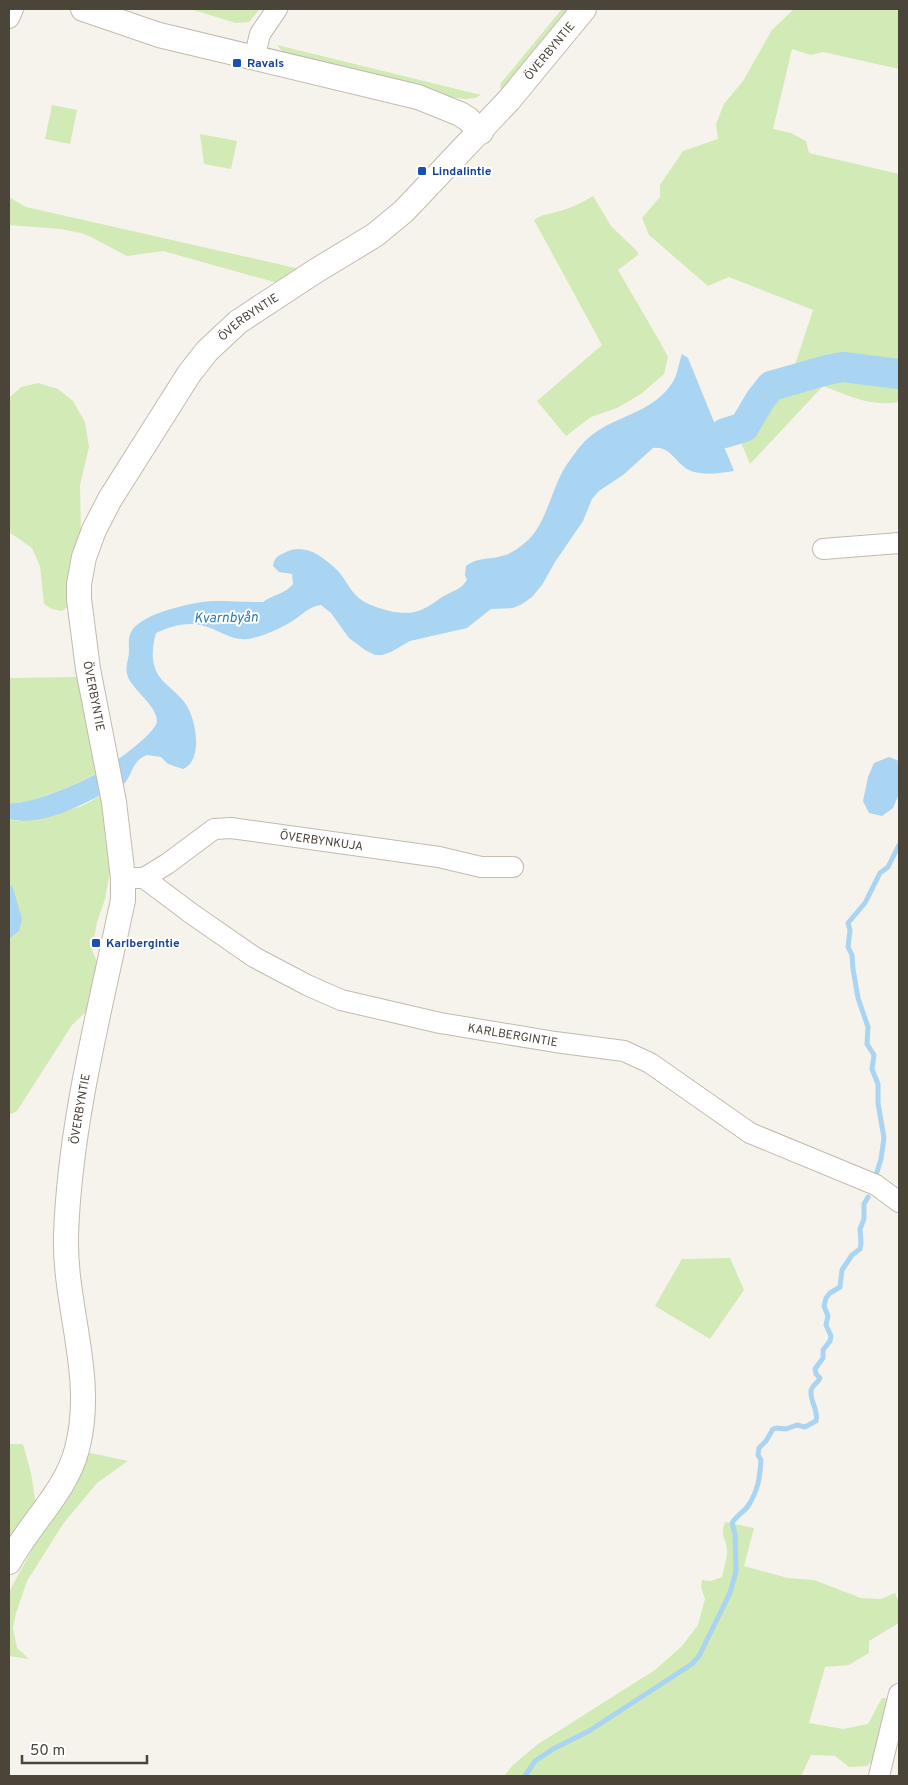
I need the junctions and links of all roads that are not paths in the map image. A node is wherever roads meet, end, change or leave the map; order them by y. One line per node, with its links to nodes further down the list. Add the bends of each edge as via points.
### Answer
1 (13, 9): 5 (street)
2 (82, 9): 6 (street, via 159,35)
3 (277, 9): 6 (street, via 260,34)
4 (584, 9): 7 (street, ÖVERBYNTIE)
5 (9, 18)
6 (254, 59): 7 (street, via 418,98 460,114)
7 (481, 132): 11 (street, ÖVERBYNTIE, via 404,211 375,235 238,322 208,351 189,374 94,530 79,584 80,619 114,802)
8 (899, 544): 9 (street)
9 (824, 548)
10 (513, 867): 11 (street, ÖVERBYNKUJA, via 481,867 439,857 231,828 214,829 167,864)
11 (133, 878): 12 (street, KARLBERGINTIE, via 254,956 320,992 340,1000 440,1023 624,1051 650,1063 750,1133 876,1185); 13 (street, ÖVERBYNTIE, via 123,900 82,1099 68,1198 68,1284 83,1374 81,1431 71,1466)
12 (899, 1202)
13 (9, 1562)
14 (899, 1694): 15 (street)
15 (878, 1776)

